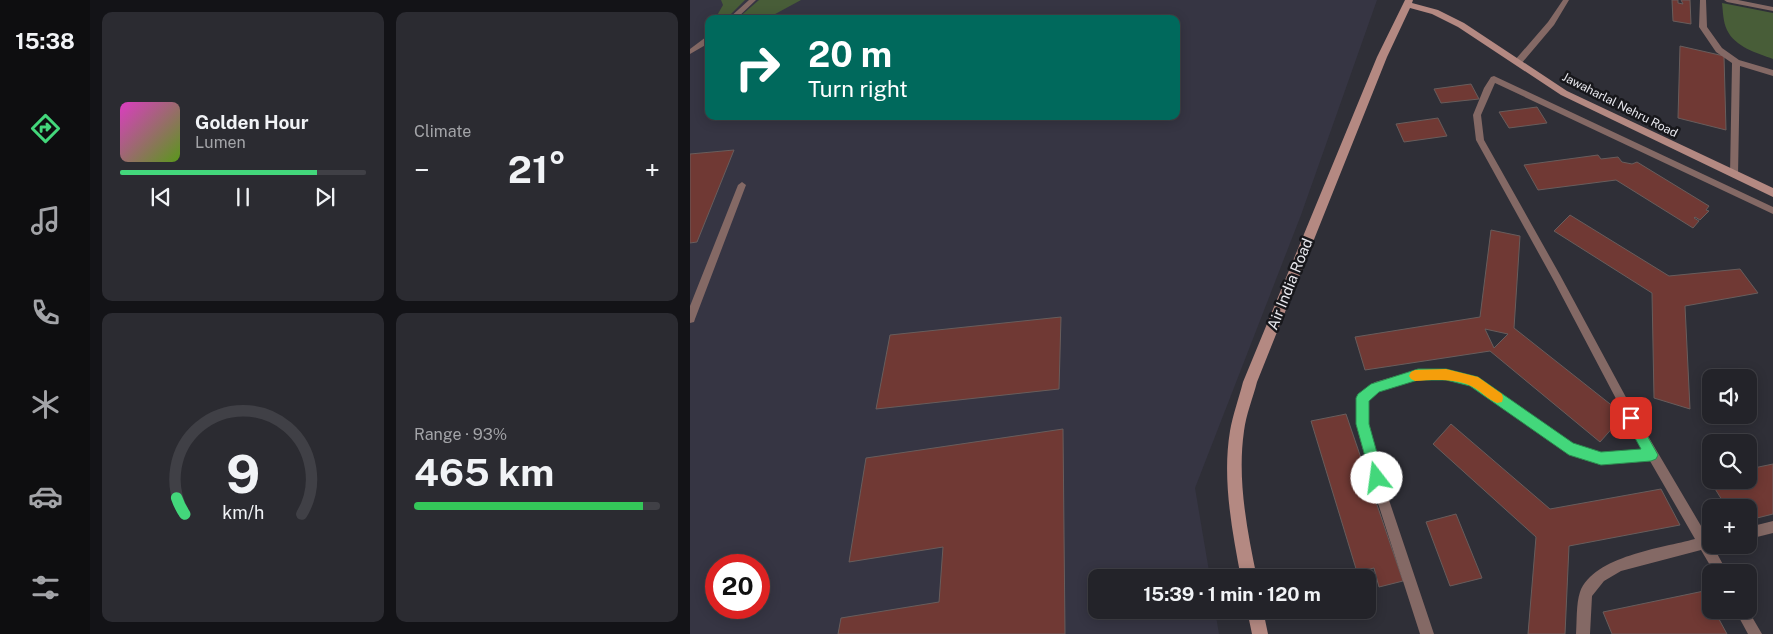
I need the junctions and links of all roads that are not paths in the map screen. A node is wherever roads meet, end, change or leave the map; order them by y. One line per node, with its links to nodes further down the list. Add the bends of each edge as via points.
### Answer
1 (753, 0): 7 (lane)
2 (1566, 0): 10 (lane)
3 (1703, 0): 11 (lane, via 1703,27 1719,50)
4 (1727, 0): 6 (lane)
5 (1408, 2): 10 (street, Jawaharlal Nehru Road, via 1461,25); 23 (street, Air India Road, via 1382,57 1250,382 1237,430 1236,464)
6 (1773, 9)
7 (735, 15)
8 (705, 42): 9 (lane)
9 (690, 52)
10 (1518, 62): 13 (street, Jawaharlal Nehru Road, via 1564,93)
11 (1736, 62): 12 (lane); 13 (lane)
12 (1773, 73)
13 (1734, 175): 15 (street, Jawaharlal Nehru Road)
14 (742, 185): 17 (lane)
15 (1773, 193)
16 (1773, 211): 18 (lane, via 1494,79 1488,88 1477,115 1480,140)
17 (690, 319)
18 (1651, 455): 21 (lane); 27 (lane, via 1601,458 1569,449 1474,381 1446,374 1418,375 1375,388 1362,398 1362,424 1382,497)
19 (1773, 527): 20 (lane)
20 (1757, 531)
21 (1702, 533)
22 (1702, 544): 28 (lane, via 1618,565 1600,577 1586,594)
23 (1248, 569)
24 (1257, 619): 26 (street)
25 (1746, 619): 29 (lane)
26 (1260, 634)
27 (1427, 634)
28 (1583, 634)
29 (1755, 634)

